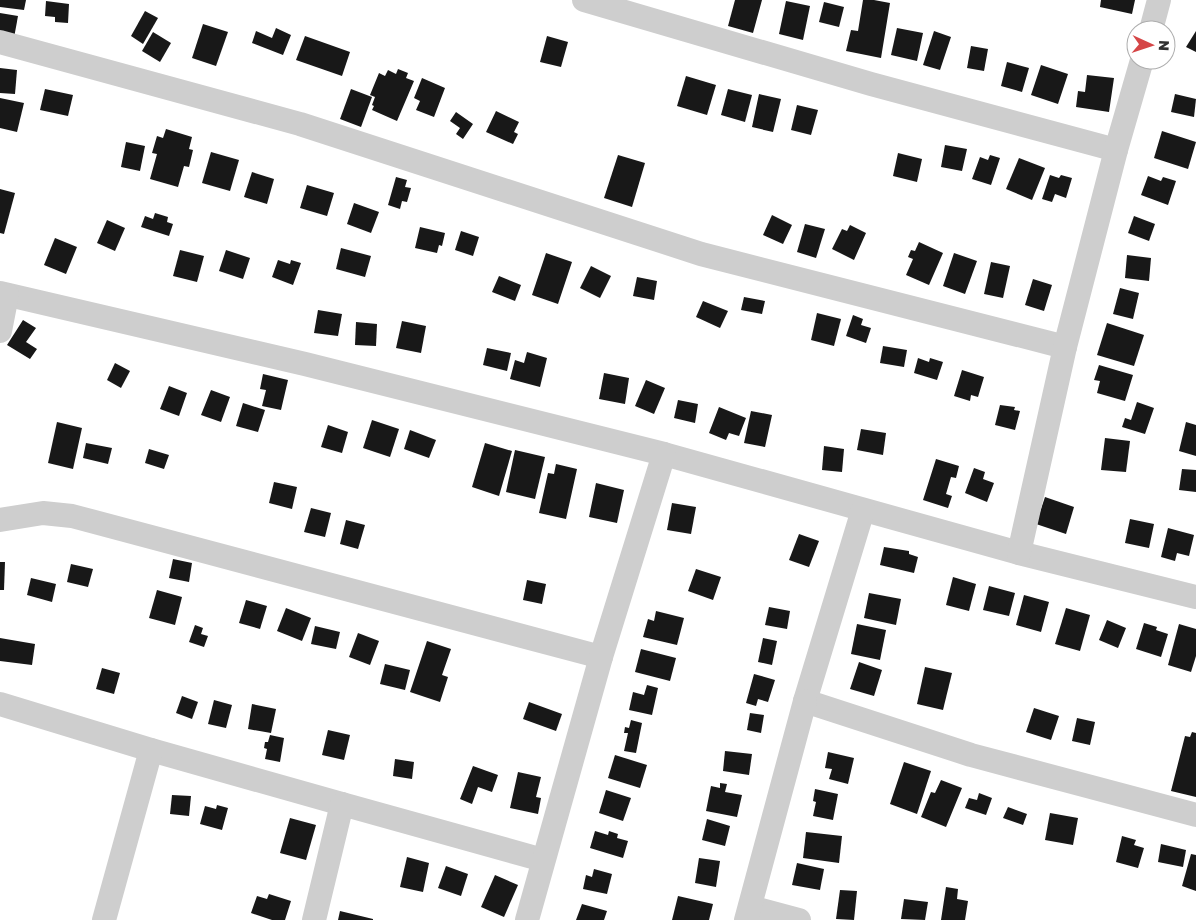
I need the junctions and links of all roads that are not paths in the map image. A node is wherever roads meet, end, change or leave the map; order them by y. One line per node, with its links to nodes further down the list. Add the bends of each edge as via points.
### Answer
1 (584, 0): 6 (street, via 871,84)
2 (1159, 0): 3 (street)
3 (1154, 20)
4 (0, 42): 9 (street, via 300,124 701,254)
5 (1139, 70): 6 (street)
6 (1116, 150): 9 (street)
7 (4, 294): 8 (street); 10 (street, via 305,364)
8 (0, 331)
9 (1065, 347): 13 (street)
10 (664, 454): 11 (street); 15 (street)
11 (863, 510): 13 (street); 16 (street)
12 (0, 520): 15 (street, via 43,513 72,516)
13 (1019, 552): 14 (street)
14 (1196, 597)
15 (601, 656): 21 (street)
16 (805, 701): 20 (street, via 970,754); 22 (street)
17 (0, 704): 18 (street)
18 (151, 750): 19 (street); 23 (street)
19 (342, 804): 21 (street); 24 (street)
20 (1196, 815)
21 (543, 860): 25 (street)
22 (748, 914): 26 (street)
23 (104, 920)
24 (314, 920)
25 (527, 920)
26 (799, 920)

